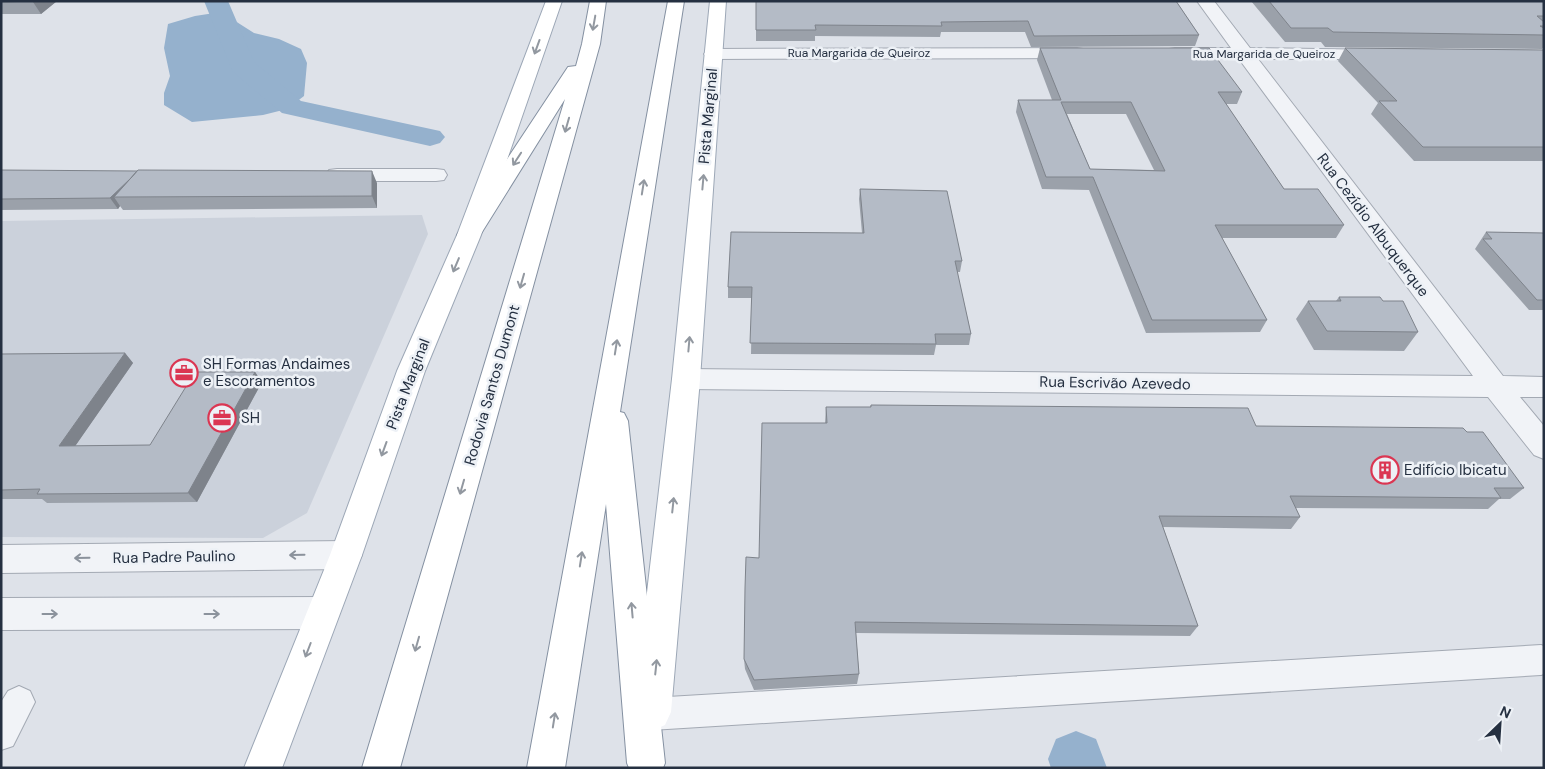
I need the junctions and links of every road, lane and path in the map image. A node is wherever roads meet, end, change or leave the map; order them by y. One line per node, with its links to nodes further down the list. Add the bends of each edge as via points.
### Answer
1 (554, 1): 14 (main road, Pista Marginal, one-way to 14)
2 (598, 1): 6 (main road, Rodovia Santos Dumont, one-way to 6)
3 (676, 1): 16 (main road, one-way to 3)
4 (718, 1): 10 (main road, Pista Marginal)
5 (1205, 1): 9 (street, Rua Cezídio Albuquerque)
6 (590, 44): 14 (main road, one-way to 14); 30 (main road, Rodovia Santos Dumont, one-way to 30)
7 (1093, 53): 10 (street, Rua Margarida de Queiroz)
8 (1153, 53): 9 (street, Rua Margarida de Queiroz)
9 (1243, 53): 11 (street, Rua Margarida de Queiroz); 17 (street, Rua Cezídio Albuquerque)
10 (713, 54): 15 (main road, Pista Marginal, one-way to 10)
11 (1398, 55)
12 (317, 175): 13 (street)
13 (436, 176)
14 (469, 235): 20 (main road, Pista Marginal, one-way to 20, via 411,371)
15 (686, 379): 17 (street, Rua Escrivão Azevedo); 26 (main road, Pista Marginal, one-way to 15)
16 (611, 382): 28 (main road, one-way to 16); 31 (main road, one-way to 16)
17 (1496, 387): 18 (street, Rua Escrivão Azevedo); 19 (street, Rua Cezídio Albuquerque)
18 (1544, 387)
19 (1544, 447)
20 (346, 555): 21 (street, Rua Padre Paulino, one-way to 21); 22 (main road, Pista Marginal)
21 (1, 559)
22 (322, 613): 23 (street, one-way to 22); 29 (main road, Pista Marginal, one-way to 29)
23 (1, 614)
24 (1541, 660): 26 (lane)
25 (18, 702): 27 (lane)
26 (652, 714): 28 (main road, Pista Marginal)
27 (1, 734)
28 (646, 766)
29 (263, 768)
30 (381, 768)
31 (546, 768)

